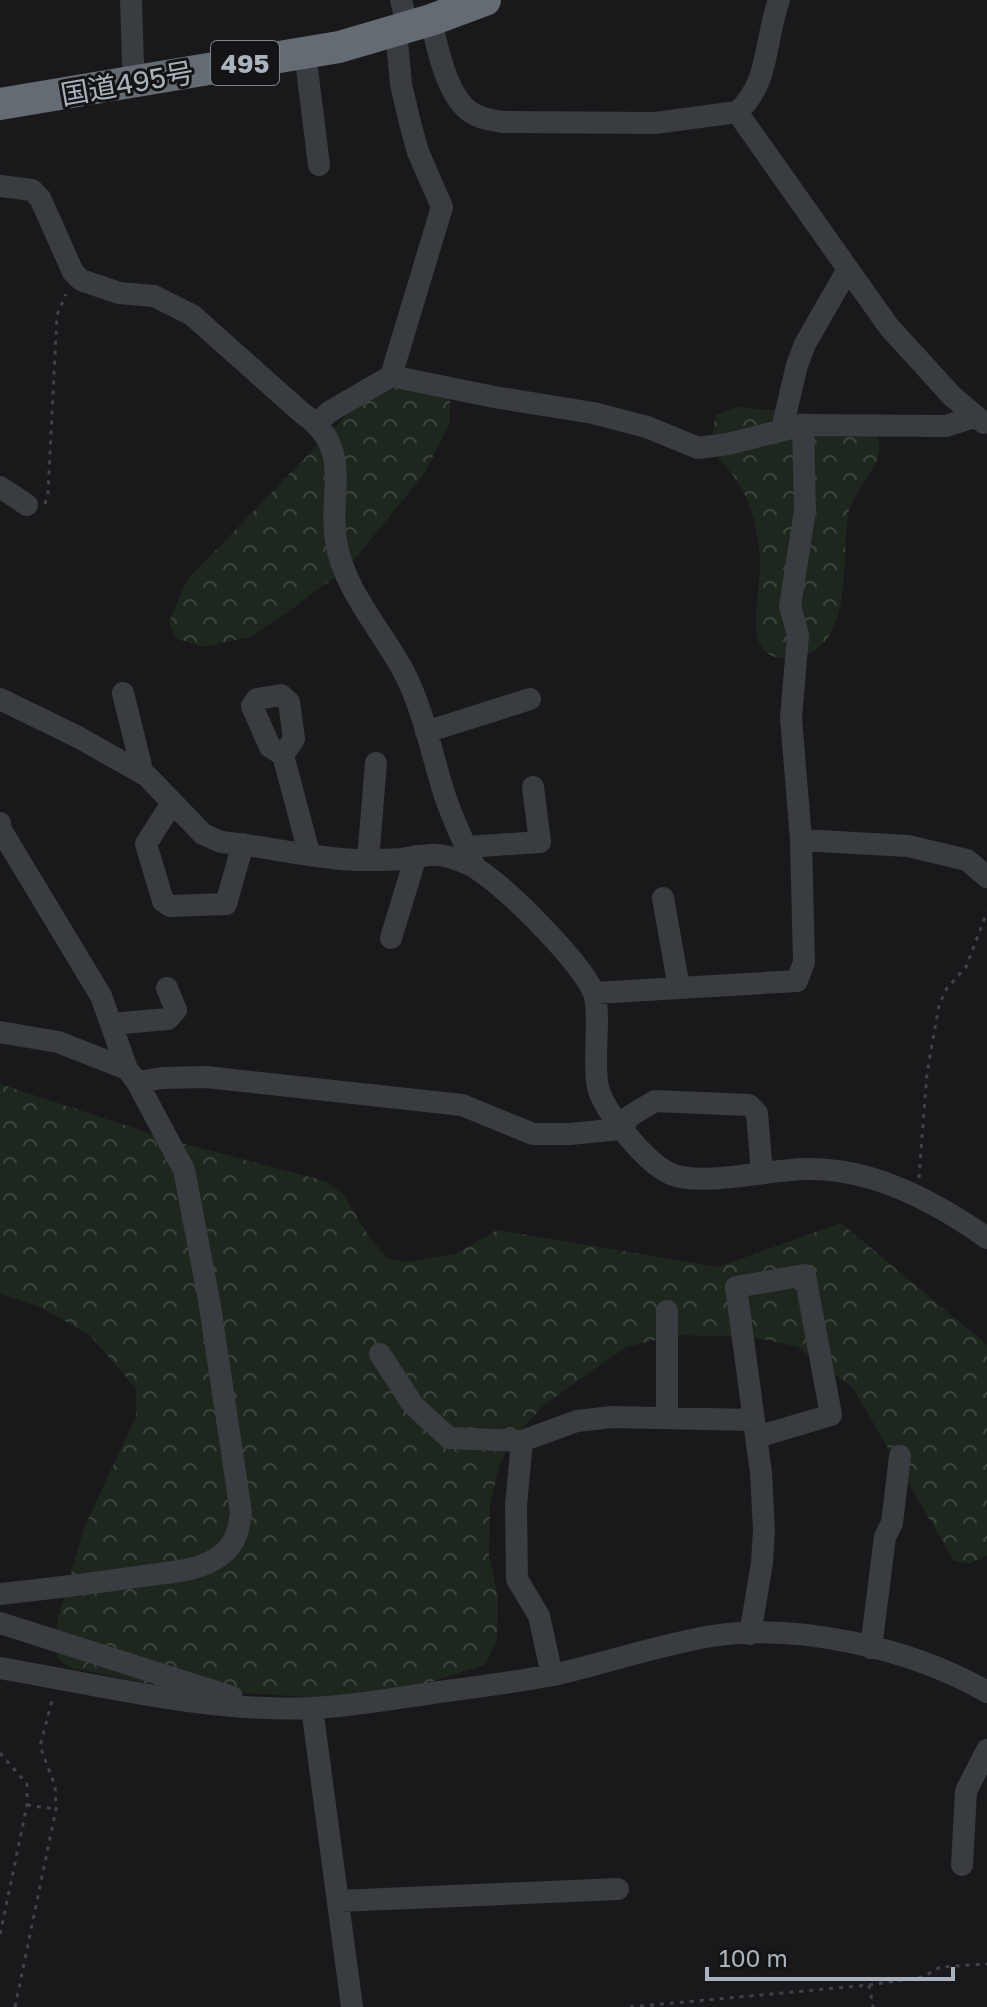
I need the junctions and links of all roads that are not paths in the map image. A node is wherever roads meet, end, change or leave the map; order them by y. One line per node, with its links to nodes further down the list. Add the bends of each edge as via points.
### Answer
1 (131, 0): 6 (street)
2 (485, 0): 4 (highway, 国道495号 / 495)
3 (779, 0): 9 (street, via 763,73)
4 (414, 13): 5 (highway, 国道495号 / 495, via 339,47); 6 (highway, 国道495号 / 495, via 332,32); 9 (street, via 458,98 487,120 655,123); 13 (street, via 401,84 414,138 442,207)
5 (305, 53): 8 (highway, 国道495号 / 495); 10 (street)
6 (133, 64): 7 (highway, 国道495号 / 495)
7 (0, 86)
8 (0, 104)
9 (737, 112): 12 (street)
10 (319, 165)
11 (0, 186): 15 (street, via 32,190 40,198 81,280 119,293 154,296 192,315)
12 (848, 269): 14 (street, via 889,327); 16 (street, via 797,365)
13 (391, 376): 15 (street); 16 (street, via 593,413 698,448)
14 (980, 421): 16 (street)
15 (317, 423): 22 (street, via 336,462 335,541 341,560 407,677)
16 (793, 427): 29 (street, via 805,511 790,606 798,635 791,718)
17 (0, 487): 18 (street)
18 (27, 505)
19 (123, 693): 25 (street)
20 (0, 699): 25 (street)
21 (530, 699): 22 (street)
22 (426, 732): 33 (street)
23 (283, 755): 31 (street)
24 (376, 763): 34 (street)
25 (143, 774): 27 (street)
26 (533, 787): 33 (street, via 540,842)
27 (172, 803): 30 (street, via 203,834); 30 (street, via 146,844 163,901 170,906 226,904)
28 (0, 823): 41 (street, via 101,996)
29 (801, 840): 35 (street, via 908,846 967,860); 39 (street, via 804,962 797,981)
30 (243, 844): 31 (street)
31 (309, 853): 34 (street)
32 (416, 856): 33 (street); 34 (street); 37 (street)
33 (470, 857): 40 (street, via 559,945)
34 (368, 860)
35 (987, 877)
36 (663, 898): 39 (street)
37 (391, 938)
38 (167, 988): 41 (street, via 176,1010 168,1019)
39 (679, 988): 40 (street)
40 (595, 993): 44 (street, via 598,1088)
41 (111, 1024): 43 (street)
42 (0, 1032): 43 (street, via 58,1042)
43 (132, 1075): 44 (street, via 206,1077 462,1105 533,1134); 53 (street, via 184,1170 232,1441 239,1529 219,1557 194,1568)
44 (621, 1129): 45 (street, via 670,1174 698,1178); 45 (street, via 630,1116 655,1101 749,1105 757,1113)
45 (762, 1173): 46 (street, via 795,1169 856,1174 907,1190)
46 (987, 1238)
47 (667, 1311): 49 (street)
48 (380, 1354): 51 (street, via 413,1405 449,1438)
49 (667, 1417): 50 (street); 51 (street, via 577,1421)
50 (755, 1428): 50 (street, via 736,1287 805,1275 831,1415); 55 (street, via 764,1529)
51 (522, 1441): 58 (street, via 517,1579 539,1616)
52 (900, 1456): 56 (street)
53 (0, 1594)
54 (0, 1623): 60 (street)
55 (750, 1634): 56 (street); 58 (street, via 702,1638)
56 (871, 1648): 59 (street)
57 (0, 1668): 60 (street, via 199,1702)
58 (552, 1675): 61 (street)
59 (987, 1692)
60 (260, 1706): 61 (street)
61 (312, 1708): 65 (street)
62 (987, 1750): 63 (street, via 966,1791)
63 (962, 1865)
64 (618, 1889): 65 (street)
65 (338, 1901): 66 (street)
66 (352, 2007)

